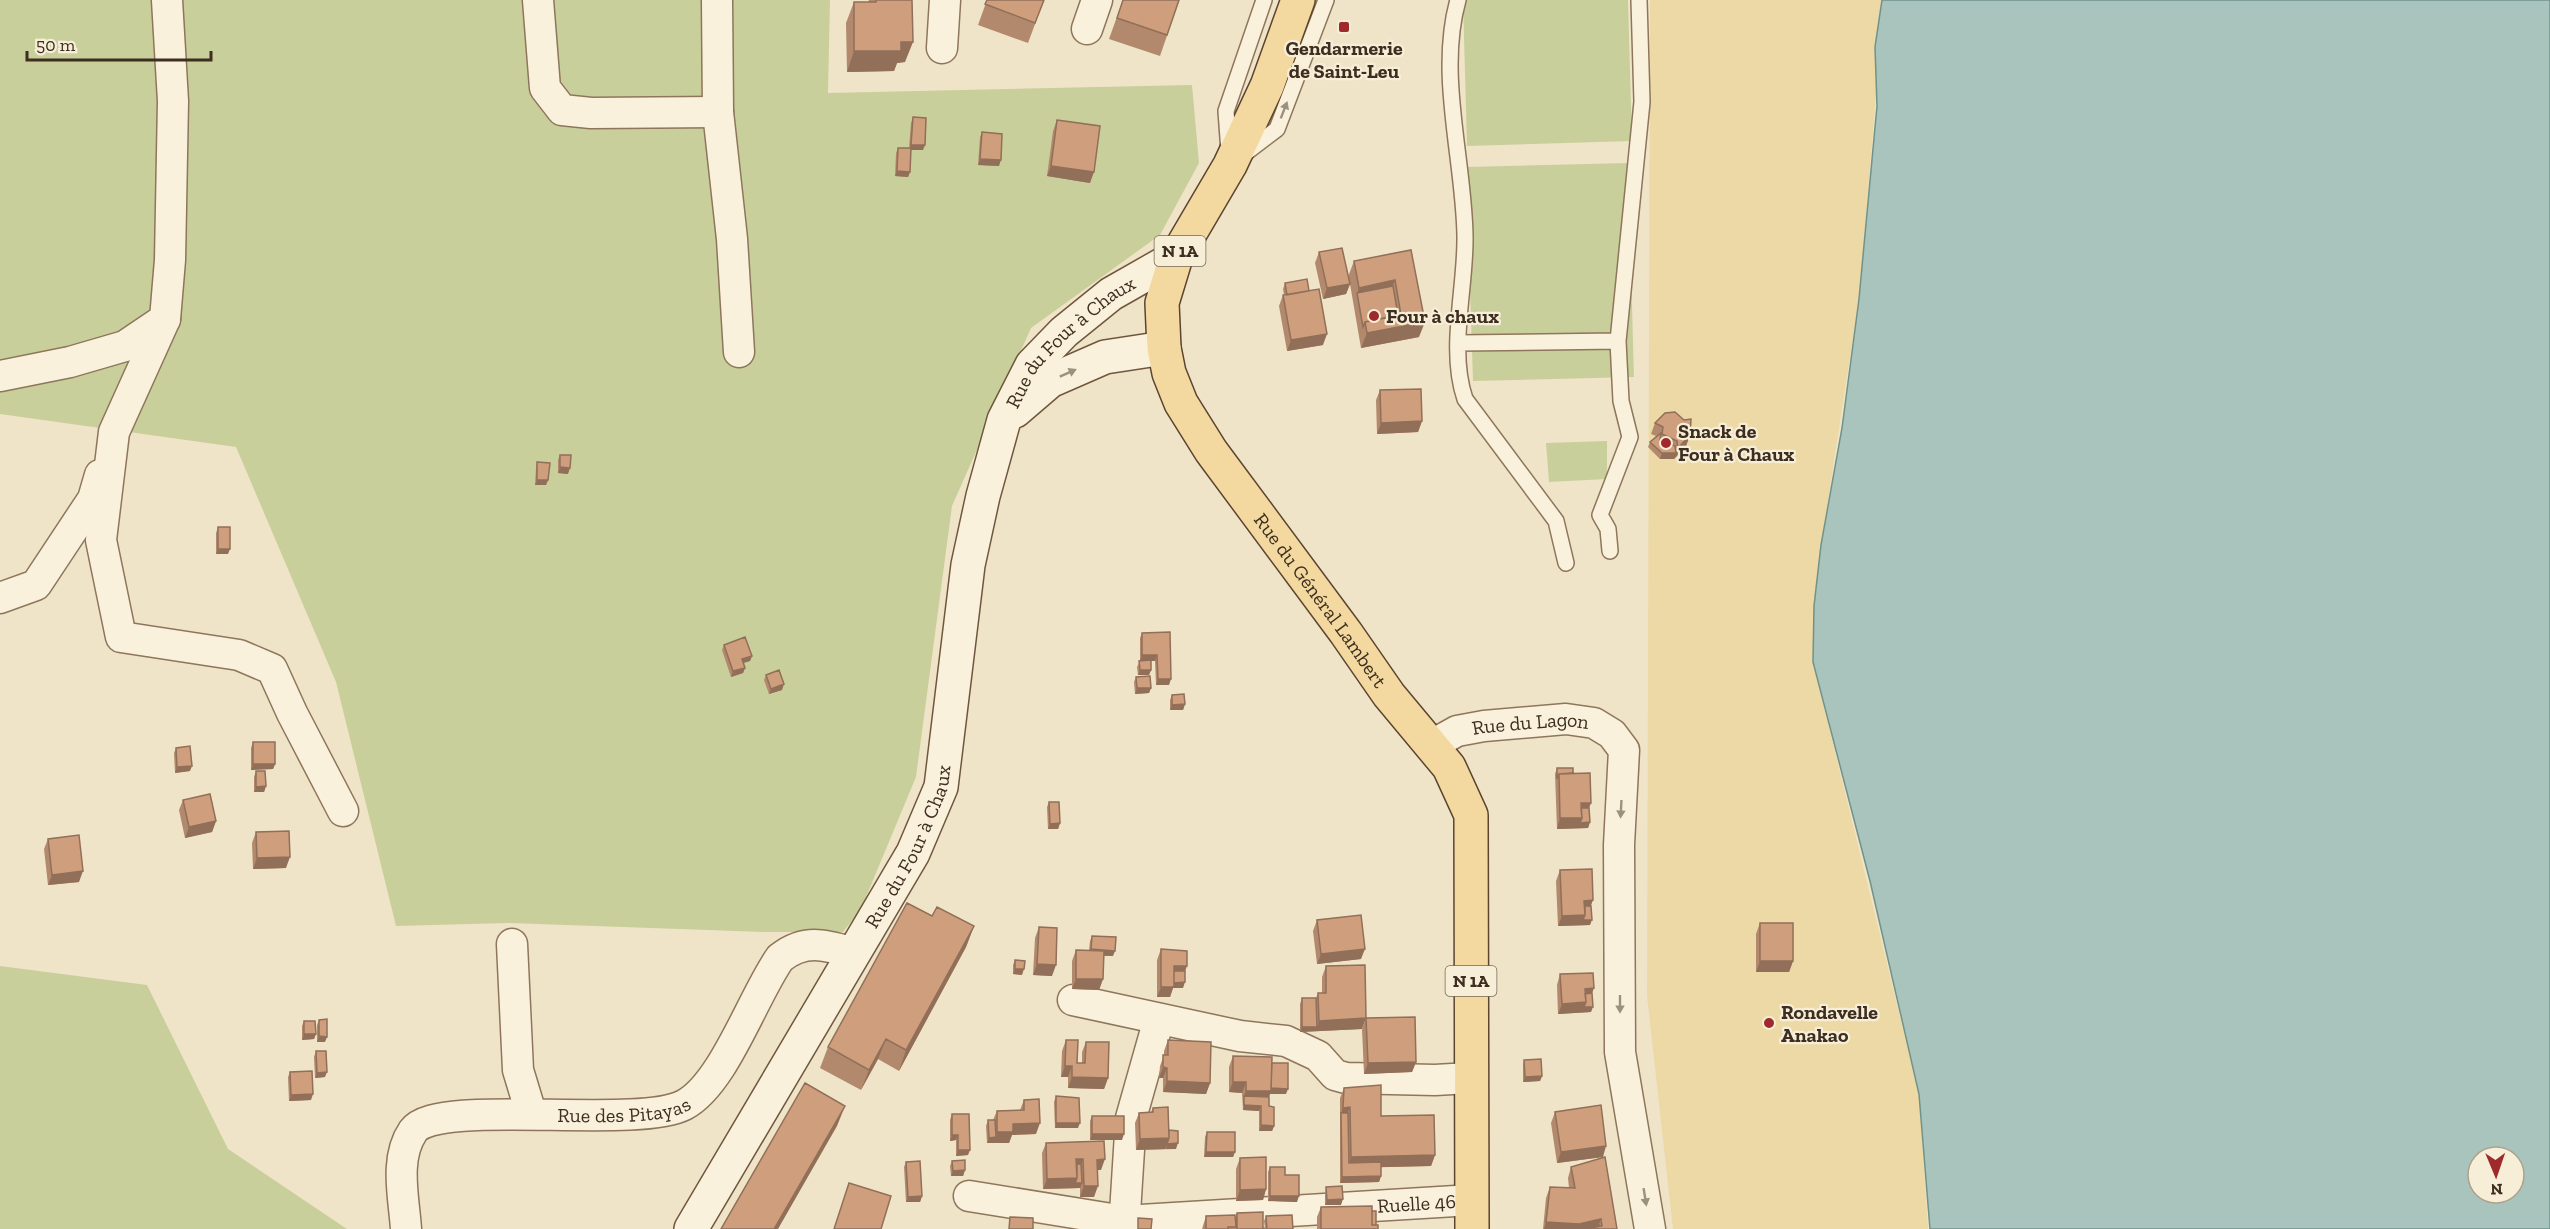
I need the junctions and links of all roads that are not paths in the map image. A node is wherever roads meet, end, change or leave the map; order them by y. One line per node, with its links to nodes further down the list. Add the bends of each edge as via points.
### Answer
1 (167, 0): 16 (street, via 173,101)
2 (538, 0): 13 (street, via 544,88 562,110)
3 (717, 0): 13 (street)
4 (945, 0): 12 (street)
5 (1097, 0): 11 (street)
6 (1264, 0): 14 (lane, via 1226,111)
7 (1298, 0): 14 (main road, Rue du Général Lambert / N 1A, via 1267,86)
8 (1326, 0): 14 (lane, one-way to 8, via 1277,129)
9 (1458, 0): 18 (lane, via 1450,70 1465,235)
10 (1639, 0): 17 (lane, via 1642,102)
11 (1087, 29)
12 (942, 48)
13 (718, 112): 20 (street)
14 (1230, 165): 15 (main road, Rue du Général Lambert / N 1A)
15 (1176, 257): 19 (main road, Rue du Général Lambert / N 1A, via 1162,303); 22 (main road, Rue du Four à Chaux, via 1112,294 1064,332 1032,365)
16 (165, 319): 21 (street, via 125,346); 23 (street)
17 (1618, 341): 18 (lane); 24 (lane, via 1621,401 1630,437 1600,514 1608,529)
18 (1458, 343): 25 (lane, via 1459,382 1465,399 1556,521)
19 (1164, 348): 22 (main road, Rue du Four à Chaux, one-way to 19, via 1050,381 1105,357); 27 (main road, Rue du Général Lambert / N 1A, via 1181,403 1211,451)
20 (739, 352)
21 (0, 376)
22 (1004, 420): 30 (main road, Rue du Four à Chaux, via 968,565 941,787 913,854)
23 (114, 432): 26 (street, via 93,499 36,585); 28 (street, via 101,540 121,637 239,655 272,669)
24 (1610, 551)
25 (1566, 563)
26 (0, 598)
27 (1430, 746): 33 (main road, Rue du Général Lambert / N 1A, via 1449,767 1471,815); 40 (street, Rue du Lagon, one-way to 40, via 1457,731 1566,719 1594,723 1612,734 1624,750 1619,845 1620,1052)
28 (343, 811)
29 (512, 944): 34 (street, via 519,1070)
30 (854, 953): 34 (street, Rue des Pitayas, via 806,945 792,948 780,958 718,1069 697,1096 684,1104 663,1112 641,1114); 39 (main road, Rue du Four à Chaux)
31 (1073, 1000): 32 (street)
32 (1159, 1019): 33 (street, via 1286,1041 1318,1056 1335,1075 1346,1078); 37 (street, via 1131,1118)
33 (1470, 1078): 36 (main road, Rue du Général Lambert / N 1A)
34 (531, 1113): 38 (street, Rue des Pitayas, via 430,1120 414,1129 402,1163)
35 (969, 1196): 37 (street, Ruelle 46)
36 (1472, 1214): 37 (street, Ruelle 46)
37 (1124, 1225)
38 (406, 1229)
39 (691, 1229)
40 (1650, 1229)

